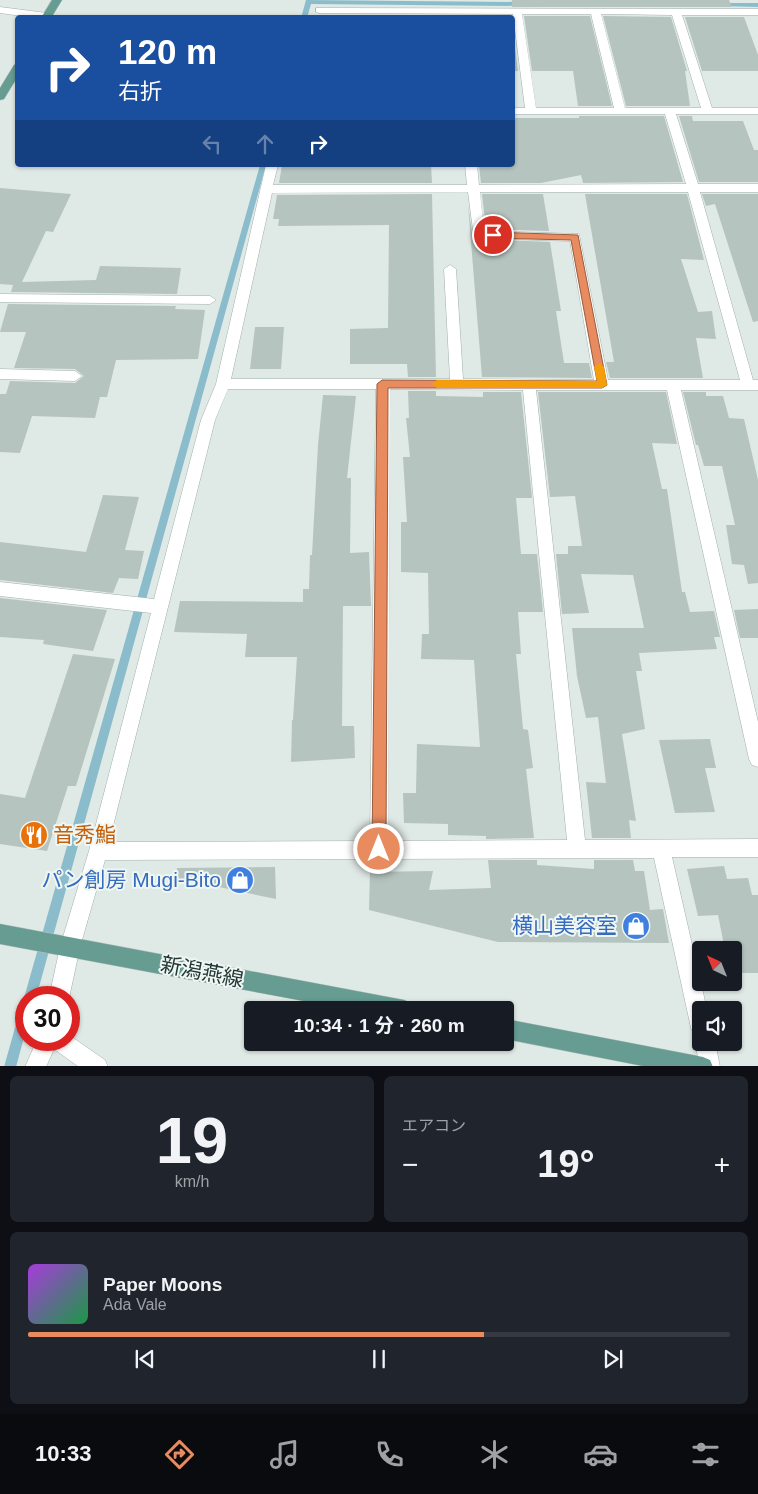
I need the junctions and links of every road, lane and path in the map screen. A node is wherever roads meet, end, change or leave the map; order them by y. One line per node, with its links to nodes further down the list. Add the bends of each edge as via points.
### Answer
1 (57, 0): 17 (main road)
2 (565, 0): 8 (street)
3 (648, 0): 10 (street)
4 (739, 0): 12 (street)
5 (319, 9): 14 (street)
6 (0, 10): 16 (street)
7 (517, 11): 8 (street); 15 (street); 21 (street)
8 (567, 11): 9 (street)
9 (595, 11): 10 (street); 22 (street)
10 (651, 11): 11 (street)
11 (676, 11): 12 (street); 25 (street)
12 (743, 12): 13 (street)
13 (758, 12)
14 (357, 14): 15 (street)
15 (438, 14)
16 (34, 15)
17 (48, 15)
18 (15, 72): 19 (main road)
19 (0, 97)
20 (515, 111): 21 (street)
21 (531, 111): 22 (street)
22 (620, 111): 24 (street)
23 (758, 111): 25 (street)
24 (670, 112): 25 (street); 29 (street)
25 (708, 112)
26 (272, 167): 31 (street)
27 (471, 167): 28 (street)
28 (473, 188): 29 (street); 31 (street); 41 (street, via 478,235 575,237)
29 (693, 188): 30 (street); 43 (street)
30 (758, 188)
31 (267, 189): 37 (street)
32 (450, 269): 39 (street)
33 (0, 298): 34 (street)
34 (210, 300)
35 (0, 374): 36 (street)
36 (75, 376)
37 (223, 384): 38 (street); 45 (street, via 208,420)
38 (382, 384): 39 (street); 50 (street)
39 (457, 384): 40 (street)
40 (529, 384): 41 (street); 47 (street)
41 (602, 385): 42 (street)
42 (673, 385): 43 (street); 46 (street)
43 (753, 385)
44 (0, 589): 45 (street)
45 (160, 607): 51 (street)
46 (758, 759)
47 (577, 848): 48 (street); 50 (street)
48 (661, 848): 49 (street); 56 (street)
49 (758, 848)
50 (379, 849): 51 (street)
51 (98, 850): 53 (street)
52 (0, 934): 53 (main road, 新潟燕線)
53 (70, 947): 54 (street); 55 (main road, 新潟燕線)
54 (62, 986)
55 (356, 1001)
56 (695, 1001)
57 (514, 1031): 63 (main road)
58 (42, 1051): 61 (street)
59 (75, 1051): 62 (street)
60 (707, 1051): 64 (street)
61 (35, 1066)
62 (98, 1066)
63 (703, 1066)
64 (710, 1066)

